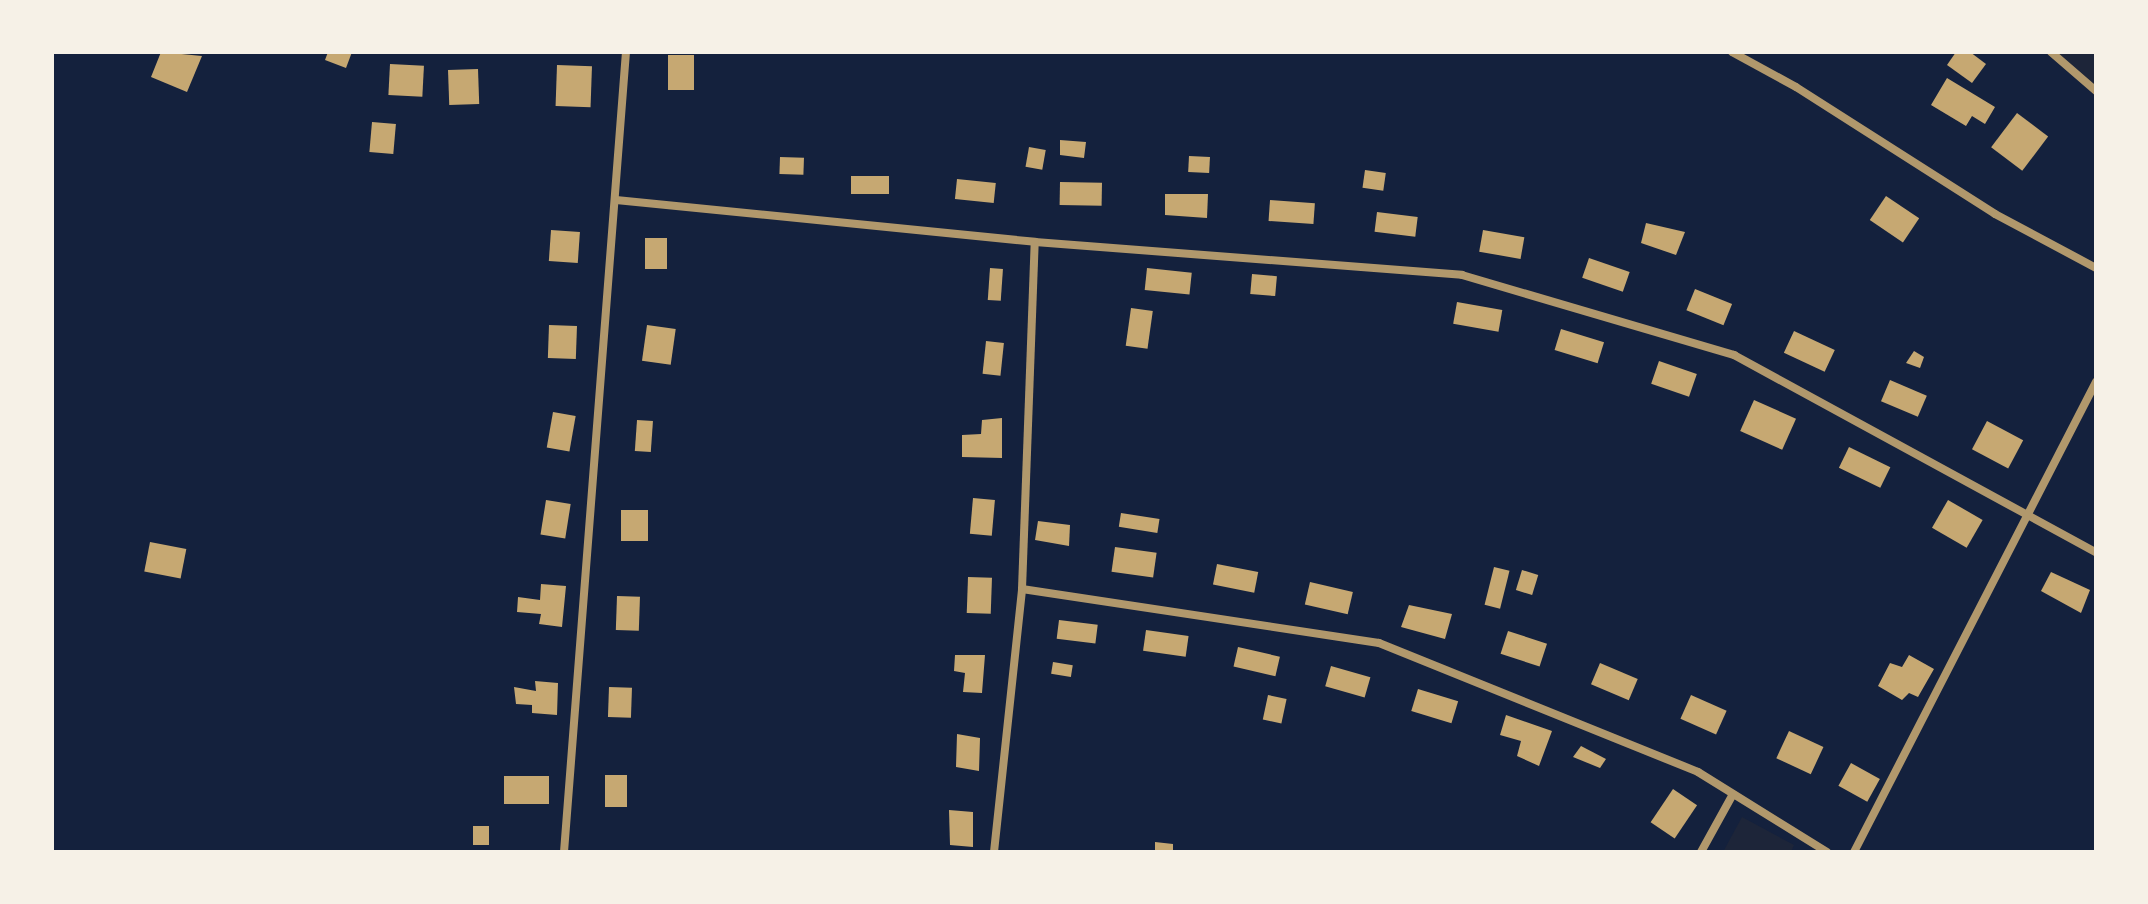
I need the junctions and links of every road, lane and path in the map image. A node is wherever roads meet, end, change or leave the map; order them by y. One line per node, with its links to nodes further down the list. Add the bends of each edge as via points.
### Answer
1 (626, 52): 5 (street)
2 (1732, 52): 7 (street, via 1995,214)
3 (2051, 52): 4 (street)
4 (2096, 91)
5 (616, 200): 6 (street); 13 (street)
6 (1035, 242): 9 (street, via 1462,275 1734,355); 11 (street)
7 (2096, 268)
8 (2096, 382): 9 (street)
9 (2030, 513): 10 (street); 17 (street)
10 (2096, 552)
11 (1022, 589): 12 (street, via 1379,643 1698,772); 14 (street)
12 (1733, 794): 15 (street); 16 (street)
13 (564, 852)
14 (994, 852)
15 (1701, 852)
16 (1827, 852)
17 (1854, 852)

